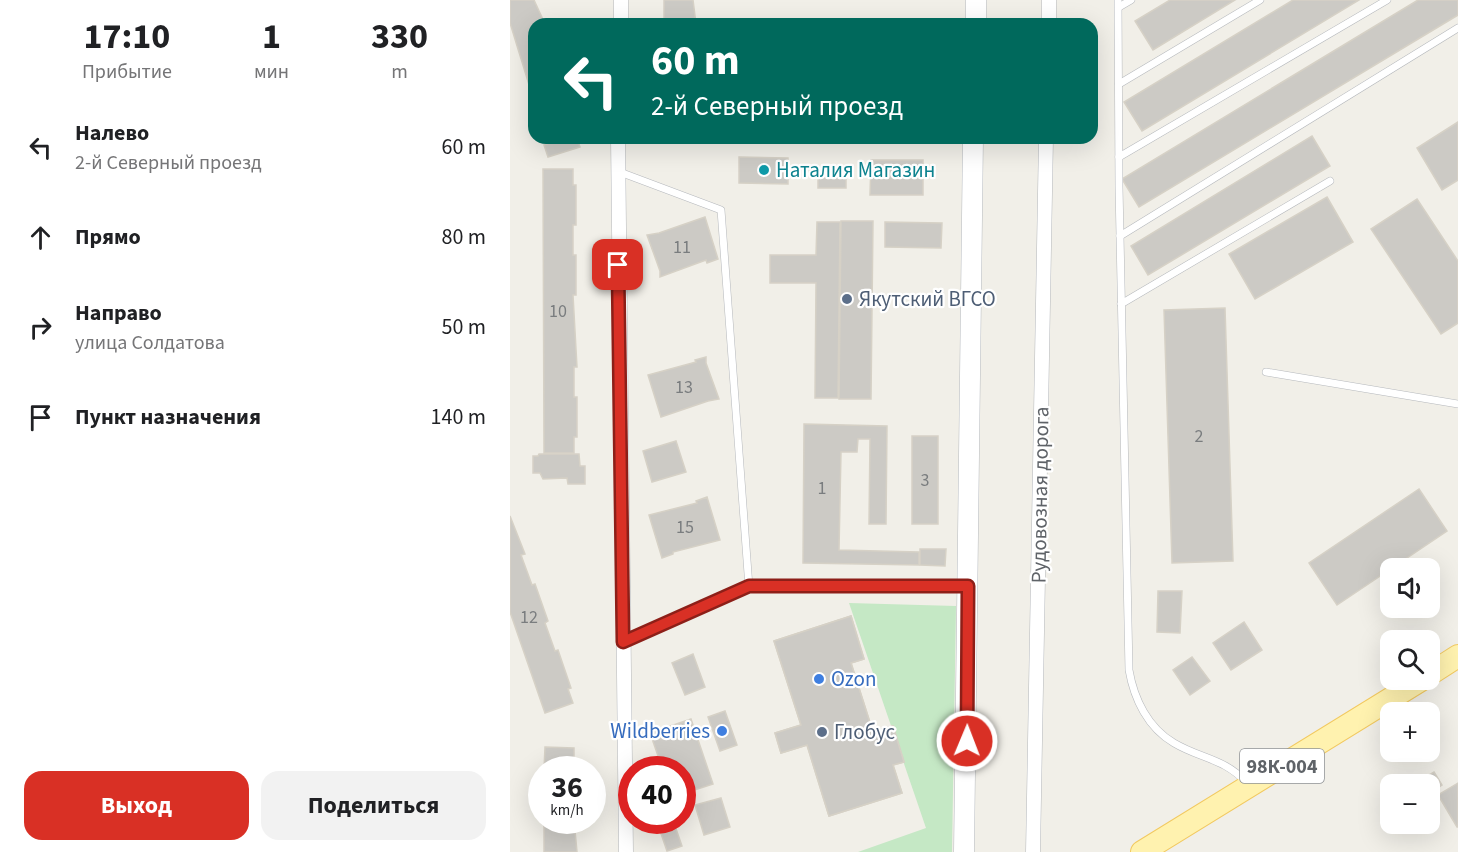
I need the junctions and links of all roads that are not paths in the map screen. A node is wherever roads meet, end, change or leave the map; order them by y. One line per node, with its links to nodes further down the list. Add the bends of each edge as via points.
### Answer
1 (621, 0): 8 (street)
2 (976, 0): 9 (street)
3 (1049, 0): 10 (street)
4 (1131, 0): 7 (lane)
5 (1260, 0): 12 (lane)
6 (1387, 0): 16 (lane)
7 (1119, 4): 12 (lane)
8 (621, 18)
9 (976, 18)
10 (1048, 18)
11 (1458, 28): 19 (lane)
12 (1119, 84): 16 (lane)
13 (618, 144): 17 (street)
14 (973, 144): 24 (street)
15 (1046, 144): 33 (street, Рудовозная дорога)
16 (1119, 157): 19 (lane)
17 (617, 171): 23 (lane, via 721,210); 25 (street)
18 (1330, 180): 20 (lane)
19 (1120, 236): 20 (lane)
20 (1121, 304): 29 (lane, via 1129,670 1133,692 1162,734 1175,744 1227,765)
21 (1266, 372): 22 (lane)
22 (1458, 404)
23 (749, 586): 24 (lane); 25 (lane)
24 (968, 586): 32 (street)
25 (623, 642): 31 (street)
26 (1458, 656): 27 (main road)
27 (1440, 668)
28 (1405, 690): 29 (main road, 98К-004)
29 (1249, 787): 30 (main road, 98К-004)
30 (1145, 851)
31 (626, 852)
32 (964, 852)
33 (1033, 852)

